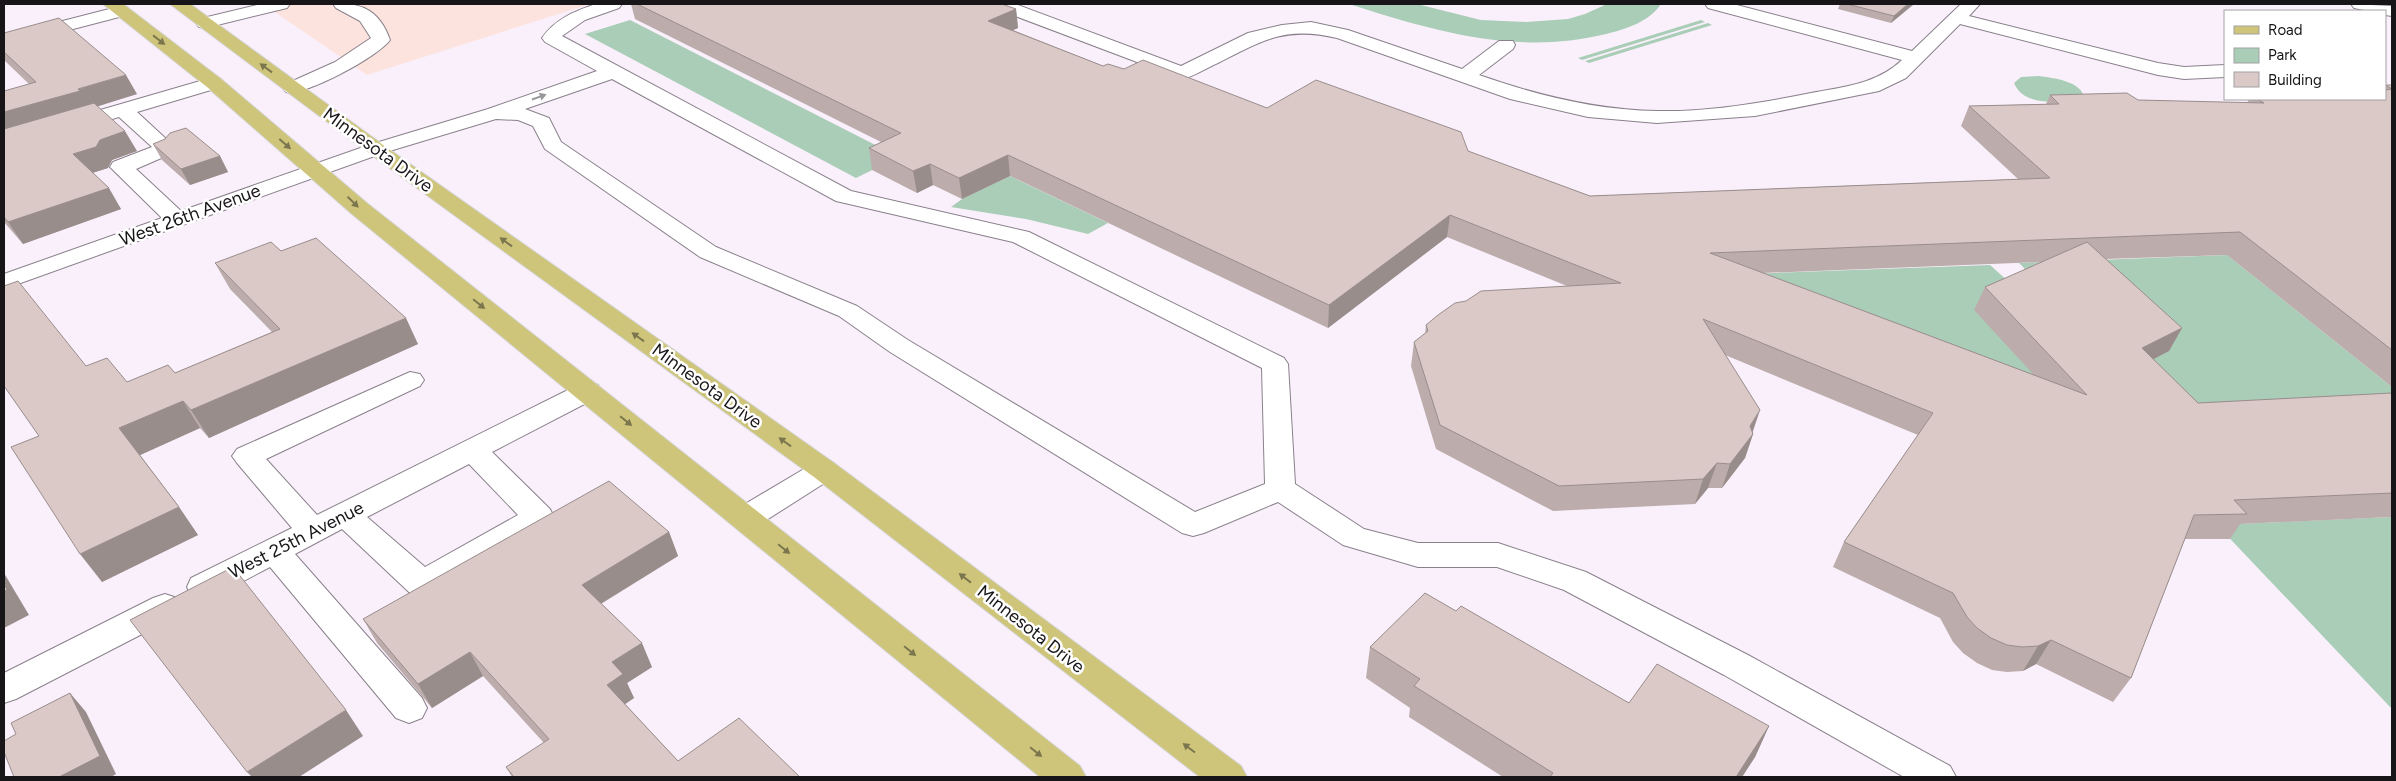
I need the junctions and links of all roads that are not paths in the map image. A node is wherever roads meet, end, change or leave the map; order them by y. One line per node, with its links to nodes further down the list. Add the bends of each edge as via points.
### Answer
1 (179, 4): 12 (main road, Minnesota Drive)
2 (281, 4): 12 (street)
3 (342, 4): 20 (street, via 365,15 378,28 381,40 342,66)
4 (613, 4): 16 (street, via 579,15 560,26 551,38)
5 (1000, 4): 18 (street, via 1182,73 1254,37 1311,27 1342,34)
6 (1714, 4): 15 (street)
7 (1971, 4): 11 (street)
8 (2360, 4): 10 (street)
9 (116, 7): 13 (street); 19 (main road, one-way to 19)
10 (2392, 11)
11 (1956, 18): 15 (street); 17 (street, via 2158,69 2184,73)
12 (205, 23): 20 (main road, Minnesota Drive, one-way to 12)
13 (4, 42)
14 (1506, 45): 18 (street)
15 (1915, 58): 18 (street, via 1899,74 1872,86 1755,110 1657,117 1588,112 1517,95)
16 (603, 68): 22 (street, one-way to 16); 24 (street, via 461,110); 32 (street, via 844,196 1021,237 1274,364)
17 (2224, 71)
18 (1464, 77)
19 (214, 83): 21 (street); 25 (main road, one-way to 25)
20 (292, 88): 24 (main road, Minnesota Drive)
21 (122, 109): 23 (street); 26 (street, via 166,149 121,167)
22 (495, 113): 24 (street); 32 (street, via 521,114 542,122 552,145 708,252 848,310 1000,408 1193,525)
23 (4, 145)
24 (376, 149): 25 (street, West 26th Avenue); 31 (main road, Minnesota Drive, one-way to 24)
25 (315, 171): 26 (street, West 26th Avenue); 29 (main road, one-way to 29)
26 (177, 220): 27 (street, West 26th Avenue)
27 (4, 282)
28 (410, 380): 35 (street, via 247,456)
29 (588, 391): 30 (street, West 25th Avenue); 34 (main road, one-way to 34)
30 (473, 450): 33 (street, West 25th Avenue); 33 (street, via 539,517 422,584)
31 (824, 470): 34 (street); 40 (main road, Minnesota Drive, one-way to 31)
32 (1280, 489): 41 (street, via 1354,537 1418,555 1498,556 1575,582 1736,665)
33 (346, 515): 35 (street, West 25th Avenue)
34 (746, 518): 39 (main road, one-way to 39)
35 (313, 531): 36 (street, West 25th Avenue)
36 (274, 551): 37 (street, West 25th Avenue); 38 (street)
37 (4, 689)
38 (409, 708)
39 (1067, 777)
40 (1228, 777)
41 (1937, 777)

